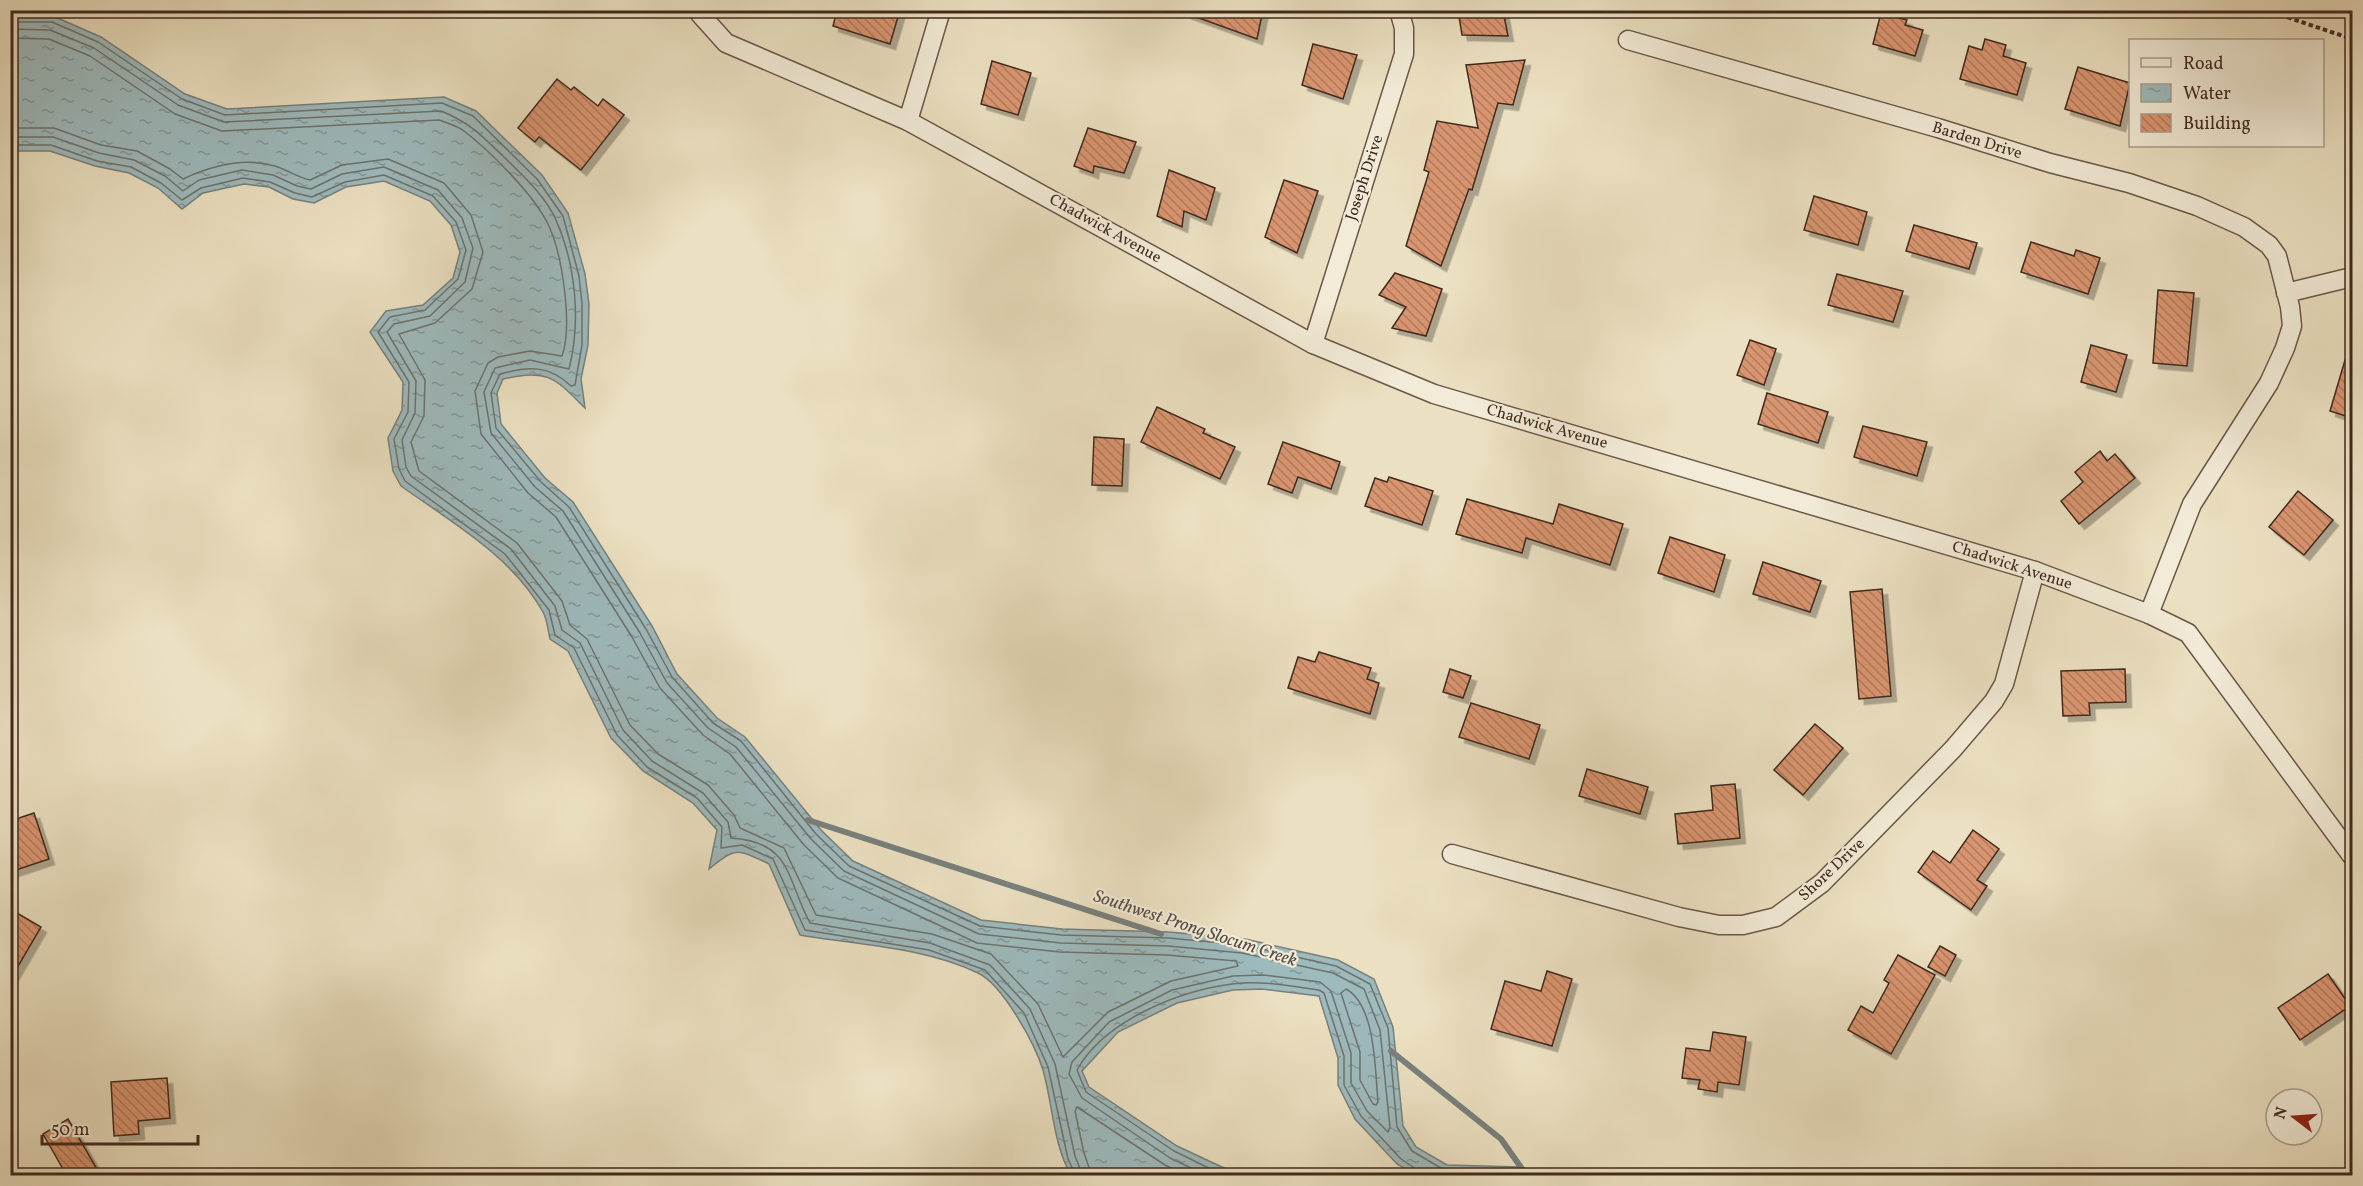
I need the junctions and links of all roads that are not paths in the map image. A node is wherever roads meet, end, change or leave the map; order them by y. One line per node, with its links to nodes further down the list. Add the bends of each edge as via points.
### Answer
1 (701, 10): 5 (street, Chadwick Avenue, via 700,14 726,43)
2 (941, 10): 5 (street)
3 (1399, 10): 8 (street, Joseph Drive, via 1404,54)
4 (1628, 40): 7 (street, Barden Drive, via 2129,183 2197,206 2244,226 2269,245 2277,256)
5 (908, 121): 8 (street, Chadwick Avenue)
6 (2352, 277): 7 (street)
7 (2286, 293): 10 (street, Barden Drive, via 2292,326 2285,348 2269,383 2192,504)
8 (1313, 344): 9 (street, Chadwick Avenue, via 1434,394)
9 (2035, 571): 10 (street, Chadwick Avenue); 11 (street, Shore Drive, via 2004,684 1994,701 1822,883 1776,917 1743,925 1709,923)
10 (2148, 614): 12 (street, Chadwick Avenue, via 2188,633)
11 (1452, 854)
12 (2352, 856)

